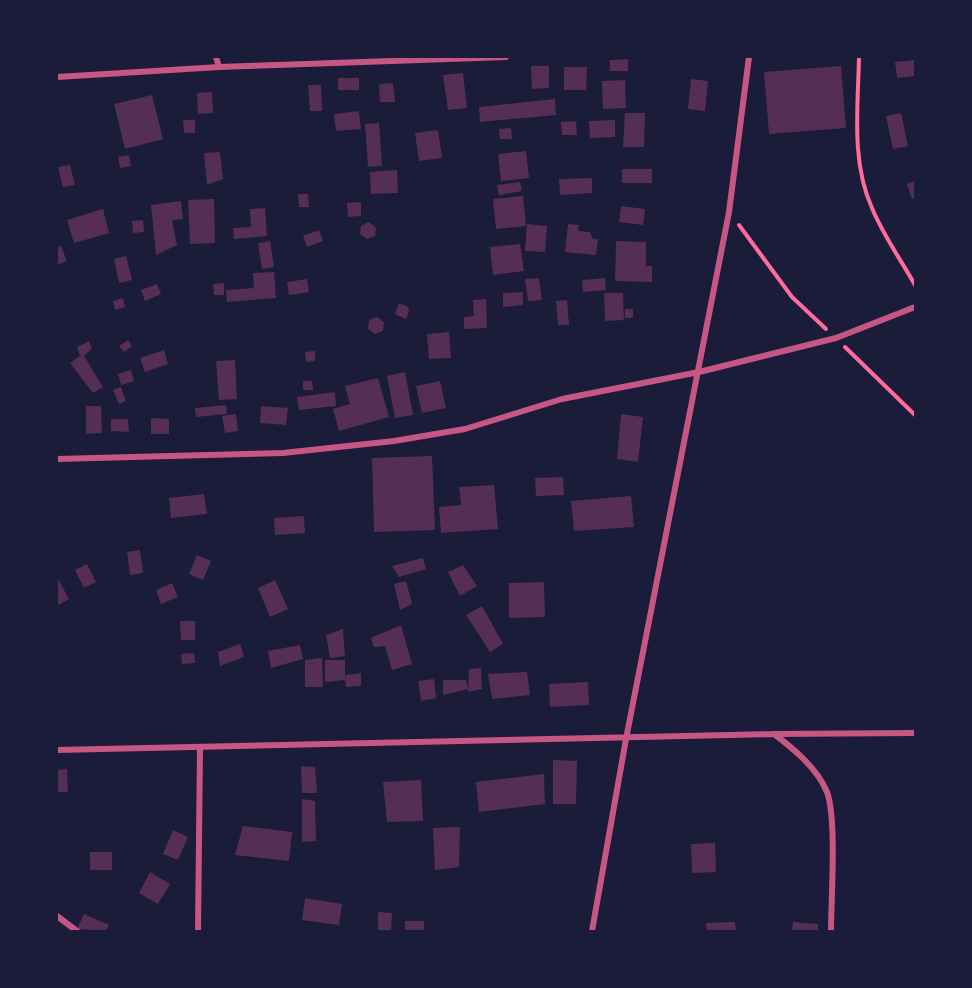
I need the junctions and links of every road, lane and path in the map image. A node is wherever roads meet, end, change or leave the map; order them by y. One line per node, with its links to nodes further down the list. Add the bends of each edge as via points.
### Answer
1 (216, 57): 5 (street)
2 (504, 57): 5 (street)
3 (749, 57): 7 (street)
4 (859, 57): 8 (path, via 858,149 862,178 871,208)
5 (219, 68): 6 (street)
6 (57, 77)
7 (729, 212): 10 (path, via 792,297); 11 (street)
8 (915, 285)
9 (915, 307): 10 (street)
10 (836, 338): 11 (street); 12 (path)
11 (699, 372): 13 (street, via 562,399 465,429 394,441 283,453); 16 (street)
12 (915, 415)
13 (57, 459)
14 (774, 734): 15 (street); 16 (street); 23 (street, via 796,750 827,792 831,814)
15 (915, 734)
16 (626, 739): 17 (street); 22 (street)
17 (200, 748): 18 (street); 21 (street)
18 (57, 750)
19 (57, 916): 20 (street)
20 (77, 931)
21 (198, 931)
22 (592, 931)
23 (831, 931)

